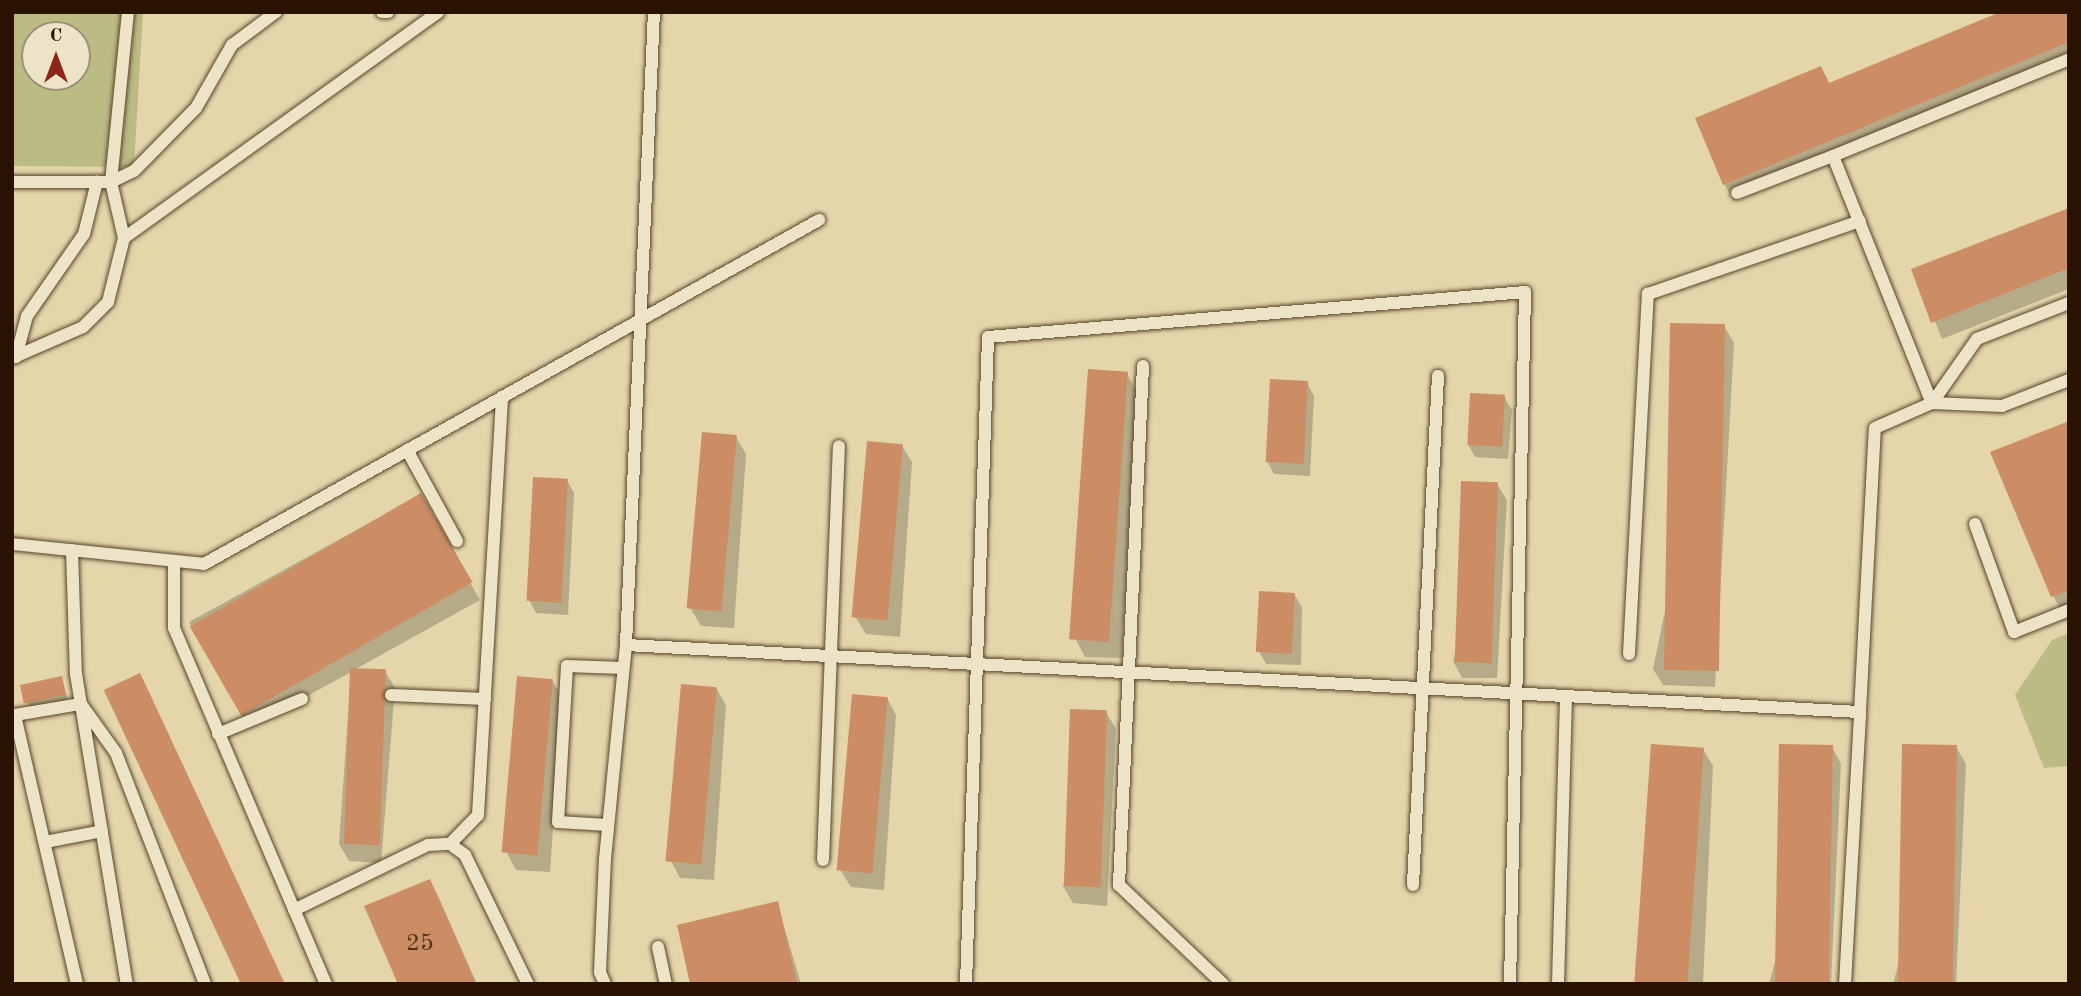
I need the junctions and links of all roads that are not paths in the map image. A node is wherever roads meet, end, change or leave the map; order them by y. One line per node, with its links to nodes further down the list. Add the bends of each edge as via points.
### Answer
1 (128, 12): 11 (lane)
2 (276, 12): 11 (lane, via 232,45 196,108 134,171)
3 (382, 12): 4 (lane)
4 (388, 12)
5 (438, 12): 15 (lane)
6 (654, 12): 17 (lane)
7 (2069, 59): 8 (lane)
8 (1833, 156): 12 (lane); 14 (lane)
9 (12, 181): 10 (lane)
10 (97, 182): 11 (lane); 18 (lane, via 84,234 27,316)
11 (111, 182): 15 (lane)
12 (1737, 192)
13 (819, 220): 17 (lane)
14 (1860, 221): 23 (lane); 33 (lane, via 1647,294)
15 (124, 238): 18 (lane, via 108,302 83,327)
16 (2069, 303): 23 (lane, via 1977,338)
17 (639, 320): 22 (lane); 32 (lane)
18 (14, 357)
19 (1143, 366): 37 (lane)
20 (1438, 376): 38 (lane)
21 (2069, 380): 23 (lane, via 2002,406)
22 (502, 397): 25 (lane); 43 (lane)
23 (1932, 403): 45 (lane, via 1875,428)
24 (839, 446): 34 (lane)
25 (407, 450): 27 (lane); 30 (lane, via 204,564)
26 (1975, 524): 31 (lane, via 2014,632)
27 (457, 541)
28 (12, 544): 29 (lane)
29 (72, 550): 30 (lane); 44 (lane)
30 (174, 561): 46 (lane, via 174,628)
31 (2069, 610)
32 (626, 645): 34 (lane); 36 (lane)
33 (1629, 654)
34 (831, 657): 35 (lane); 51 (lane)
35 (979, 663): 37 (lane); 39 (lane, via 988,337 1525,292); 62 (lane)
36 (624, 668): 47 (lane); 47 (lane, via 567,666 558,822)
37 (1126, 672): 38 (lane); 63 (lane, via 1119,885)
38 (1423, 688): 39 (lane); 52 (lane)
39 (1516, 693): 41 (lane); 64 (lane)
40 (391, 695): 43 (lane)
41 (1566, 696): 45 (lane); 65 (lane)
42 (302, 699): 46 (lane)
43 (485, 699): 50 (lane, via 478,815)
44 (81, 704): 48 (lane); 49 (lane, via 15,715); 57 (lane, via 116,753)
45 (1860, 712): 66 (lane)
46 (218, 734): 53 (lane)
47 (608, 825): 60 (lane, via 600,972)
48 (102, 831): 49 (lane); 56 (lane)
49 (45, 842): 55 (lane)
50 (450, 844): 53 (lane, via 428,845); 59 (lane, via 465,855)
51 (823, 860)
52 (1413, 885)
53 (294, 910): 58 (lane)
54 (658, 947): 61 (lane)
55 (77, 984)
56 (127, 984)
57 (205, 984)
58 (326, 984)
59 (528, 984)
60 (605, 984)
61 (666, 984)
62 (966, 984)
63 (1223, 984)
64 (1510, 984)
65 (1558, 984)
66 (1845, 984)

